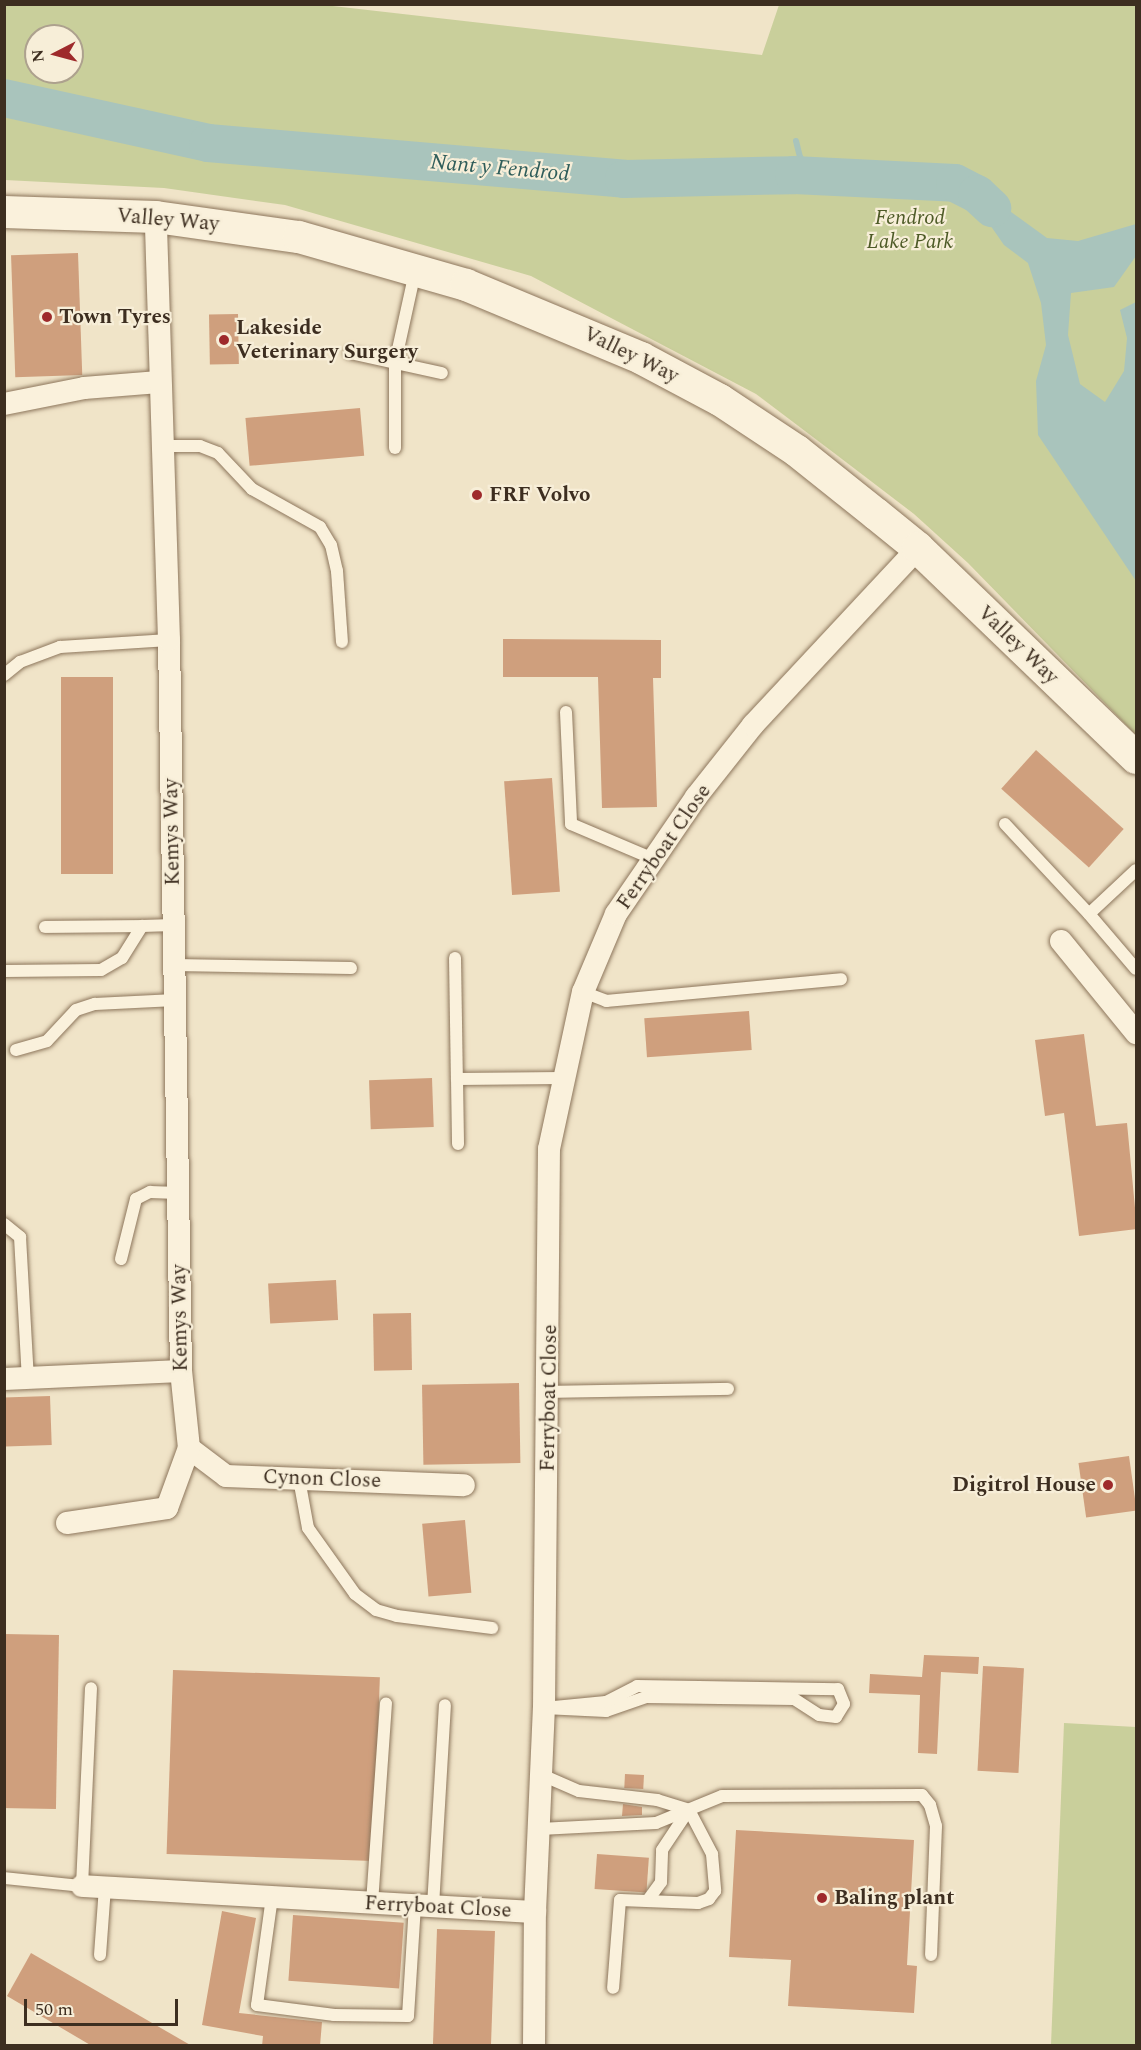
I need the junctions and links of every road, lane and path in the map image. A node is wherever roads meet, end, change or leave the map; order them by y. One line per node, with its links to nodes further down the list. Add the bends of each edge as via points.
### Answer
1 (4, 212): 2 (street, Valley Way)
2 (156, 217): 3 (street, Valley Way, via 299,237); 7 (street, Kemys Way)
3 (416, 268): 5 (lane); 11 (street, Valley Way, via 552,317 720,400 797,451)
4 (350, 353): 5 (lane)
5 (395, 363): 6 (lane); 10 (lane)
6 (442, 373)
7 (159, 382): 8 (street, via 84,388); 9 (street, Kemys Way)
8 (4, 404)
9 (162, 446): 12 (street, Kemys Way); 13 (lane, via 200,446 218,453 252,489 320,527 331,545 337,571)
10 (395, 448)
11 (918, 548): 16 (street, Valley Way); 18 (street, Ferryboat Close, via 753,725)
12 (169, 640): 14 (lane, via 60,647 20,662); 21 (street, Kemys Way)
13 (342, 642)
14 (4, 675)
15 (566, 712): 18 (lane, via 571,824)
16 (1137, 758)
17 (1005, 824): 20 (lane)
18 (651, 858): 31 (street, Ferryboat Close, via 616,914)
19 (1137, 870): 20 (lane)
20 (1089, 914): 28 (lane)
21 (173, 925): 22 (lane); 26 (street, Kemys Way)
22 (141, 926): 23 (lane); 29 (lane, via 122,958 101,970)
23 (45, 927)
24 (1061, 941): 33 (street)
25 (455, 958): 36 (lane)
26 (174, 965): 27 (lane); 32 (street, Kemys Way)
27 (351, 968)
28 (1137, 969)
29 (4, 971)
30 (841, 979): 31 (lane, via 606,1001)
31 (583, 992): 35 (street, Ferryboat Close)
32 (175, 1000): 34 (lane, via 95,1004 76,1010 47,1041); 38 (street, Kemys Way)
33 (1137, 1034)
34 (16, 1050)
35 (562, 1078): 36 (lane); 45 (street, Ferryboat Close, via 549,1149)
36 (457, 1079): 37 (lane)
37 (458, 1144)
38 (178, 1192): 40 (lane, via 150,1192 136,1199); 41 (street, Kemys Way)
39 (4, 1224): 42 (lane, via 20,1237)
40 (121, 1259)
41 (181, 1371): 42 (street); 46 (street, Kemys Way)
42 (28, 1378): 43 (street)
43 (4, 1379)
44 (728, 1389): 45 (lane)
45 (549, 1392): 54 (street, Ferryboat Close)
46 (189, 1448): 47 (street, Cynon Close, via 226,1476); 49 (street, via 167,1508)
47 (298, 1479): 48 (street, Cynon Close); 50 (lane, via 308,1528 356,1594 376,1610)
48 (464, 1485)
49 (67, 1523)
50 (492, 1628)
51 (90, 1688): 59 (lane)
52 (386, 1703): 63 (lane)
53 (444, 1705): 64 (lane)
54 (544, 1708): 54 (lane, via 606,1702 637,1686 838,1689 844,1704 836,1717 819,1715 794,1699 646,1697 606,1711); 55 (street, Ferryboat Close)
55 (542, 1775): 56 (lane, via 579,1791 657,1800); 57 (street, Ferryboat Close)
56 (689, 1810): 57 (lane, via 656,1823); 62 (lane, via 662,1850 660,1882); 62 (lane, via 712,1854 715,1891 698,1904); 67 (lane, via 706,1800 732,1795 922,1795 930,1804 936,1826)
57 (540, 1828): 65 (street, Ferryboat Close)
58 (4, 1878): 59 (lane)
59 (82, 1886): 60 (street, Ferryboat Close)
60 (105, 1887): 61 (street, Ferryboat Close); 66 (lane)
61 (272, 1897): 63 (street, Ferryboat Close); 64 (lane, via 257,2005 334,2015 408,2016)
62 (648, 1900): 68 (lane, via 620,1899)
63 (372, 1903): 64 (street, Ferryboat Close)
64 (424, 1906): 65 (street, Ferryboat Close)
65 (535, 1912): 69 (street)
66 (100, 1955)
67 (931, 1955)
68 (613, 1988)
69 (534, 2046)

